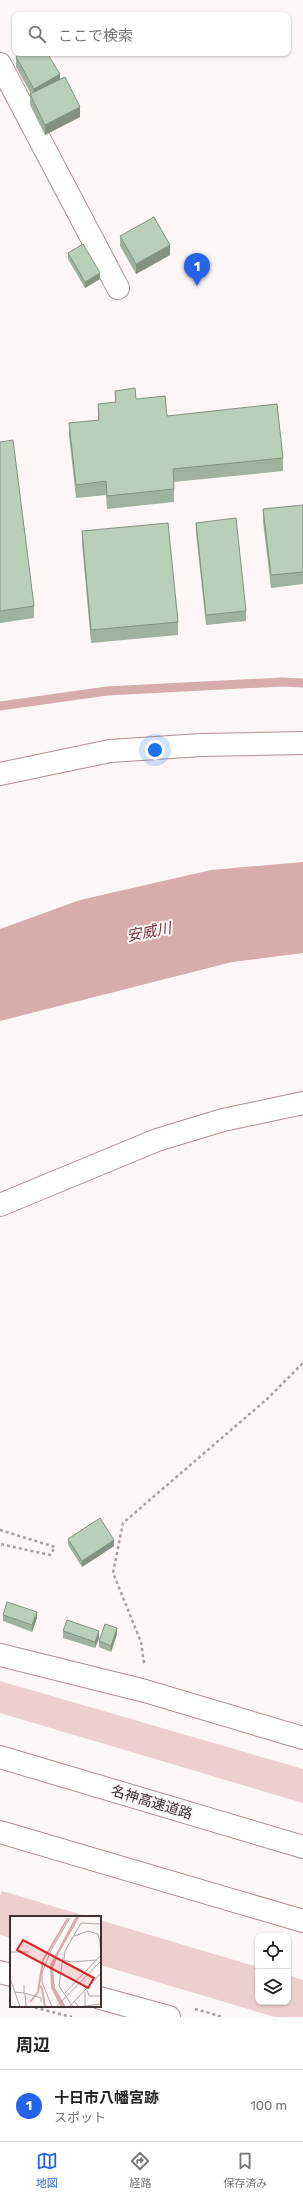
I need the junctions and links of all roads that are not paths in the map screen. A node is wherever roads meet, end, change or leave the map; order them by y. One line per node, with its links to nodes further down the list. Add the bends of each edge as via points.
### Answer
1 (0, 64): 2 (main road)
2 (118, 288)
3 (303, 743): 4 (main road, via 201,745 110,751)
4 (0, 774)
5 (303, 1103): 6 (main road, via 223,1120 157,1140)
6 (0, 1206)
7 (0, 1655): 8 (main road, via 145,1691)
8 (303, 1738)
9 (0, 1757): 11 (main road, 名神高速道路)
10 (0, 1832): 12 (main road)
11 (303, 1847)
12 (303, 1921)
13 (0, 1972): 14 (main road)
14 (10, 1974)
15 (101, 1998): 16 (main road)
16 (169, 2017)

